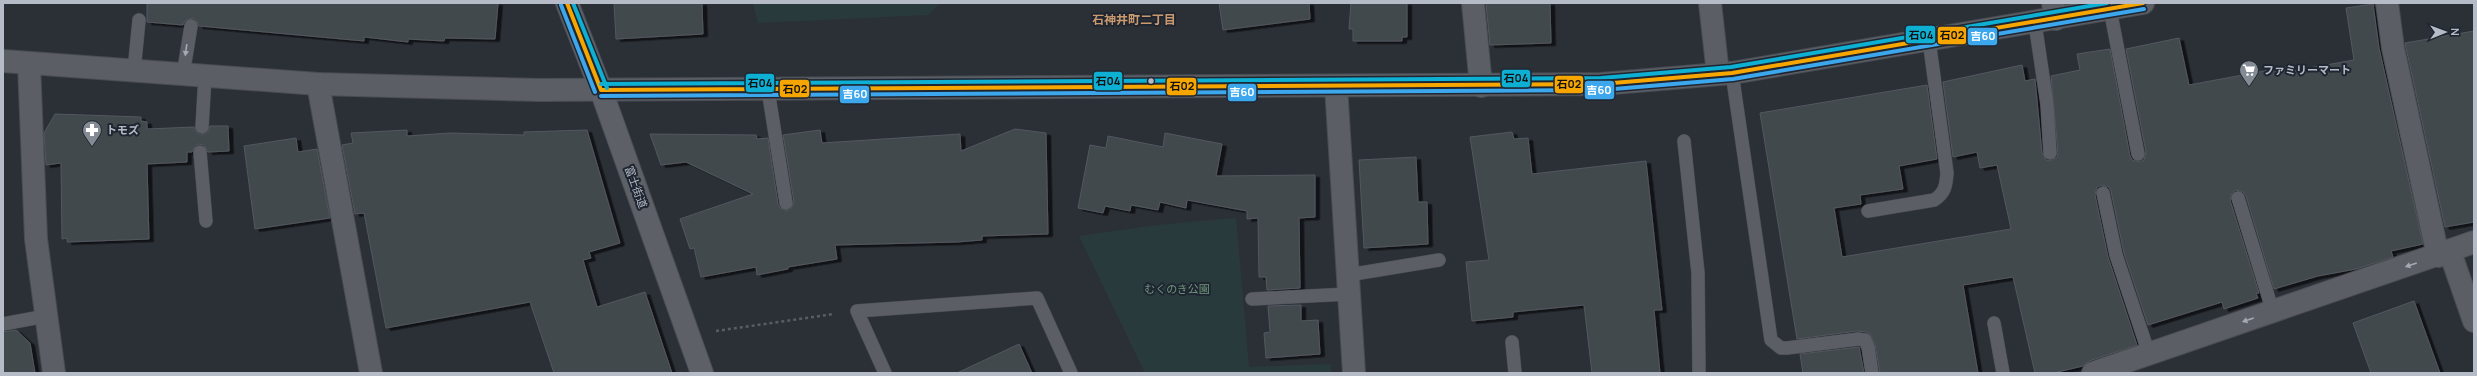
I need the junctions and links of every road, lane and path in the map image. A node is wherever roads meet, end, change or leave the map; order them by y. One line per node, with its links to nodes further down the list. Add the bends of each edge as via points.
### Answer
1 (567, 3): 20 (main road, 富士街道)
2 (1473, 3): 19 (street)
3 (1710, 3): 14 (street)
4 (2143, 3): 6 (street)
5 (2387, 3): 33 (street, via 2393,48)
6 (2110, 9): 7 (street); 26 (lane)
7 (2048, 15): 10 (street); 25 (lane, via 2047,104)
8 (139, 20): 13 (lane)
9 (191, 26): 15 (lane, one-way to 15)
10 (1930, 40): 14 (street); 30 (lane, via 1947,173 1946,187 1934,200)
11 (3, 61): 12 (street)
12 (29, 64): 13 (street); 39 (street, via 36,239)
13 (134, 71): 15 (street)
14 (1725, 74): 19 (street, via 1601,84); 54 (lane, via 1771,340 1781,348 1865,340)
15 (183, 75): 16 (street)
16 (205, 76): 17 (street); 22 (lane)
17 (318, 84): 20 (street); 47 (street)
18 (1336, 86): 19 (street); 21 (street); 35 (street)
19 (1481, 86)
20 (601, 90): 21 (street); 48 (main road, 富士街道)
21 (768, 90): 29 (lane)
22 (202, 127)
23 (1684, 141): 53 (lane, via 1698,273)
24 (200, 152): 31 (lane)
25 (2050, 153)
26 (2138, 154)
27 (2103, 193): 45 (lane, via 2116,255)
28 (2238, 198): 38 (lane)
29 (786, 202)
30 (1868, 211)
31 (206, 221)
32 (2474, 242): 33 (street)
33 (2444, 254): 38 (street, one-way to 38); 40 (street)
34 (1439, 260): 35 (lane)
35 (1349, 285): 36 (lane); 51 (street)
36 (1252, 299)
37 (857, 311): 43 (path); 49 (lane); 50 (lane, via 1037,298)
38 (2273, 312): 45 (street, one-way to 45)
39 (46, 316): 42 (lane); 46 (street)
40 (2474, 321)
41 (1994, 323): 55 (lane)
42 (3, 324)
43 (710, 332)
44 (1512, 342): 52 (lane)
45 (2147, 361): 56 (street)
46 (54, 373)
47 (370, 373)
48 (702, 373)
49 (885, 373)
50 (1071, 373)
51 (1354, 373)
52 (1515, 373)
53 (1699, 373)
54 (1872, 373)
55 (2003, 373)
56 (2093, 373)

